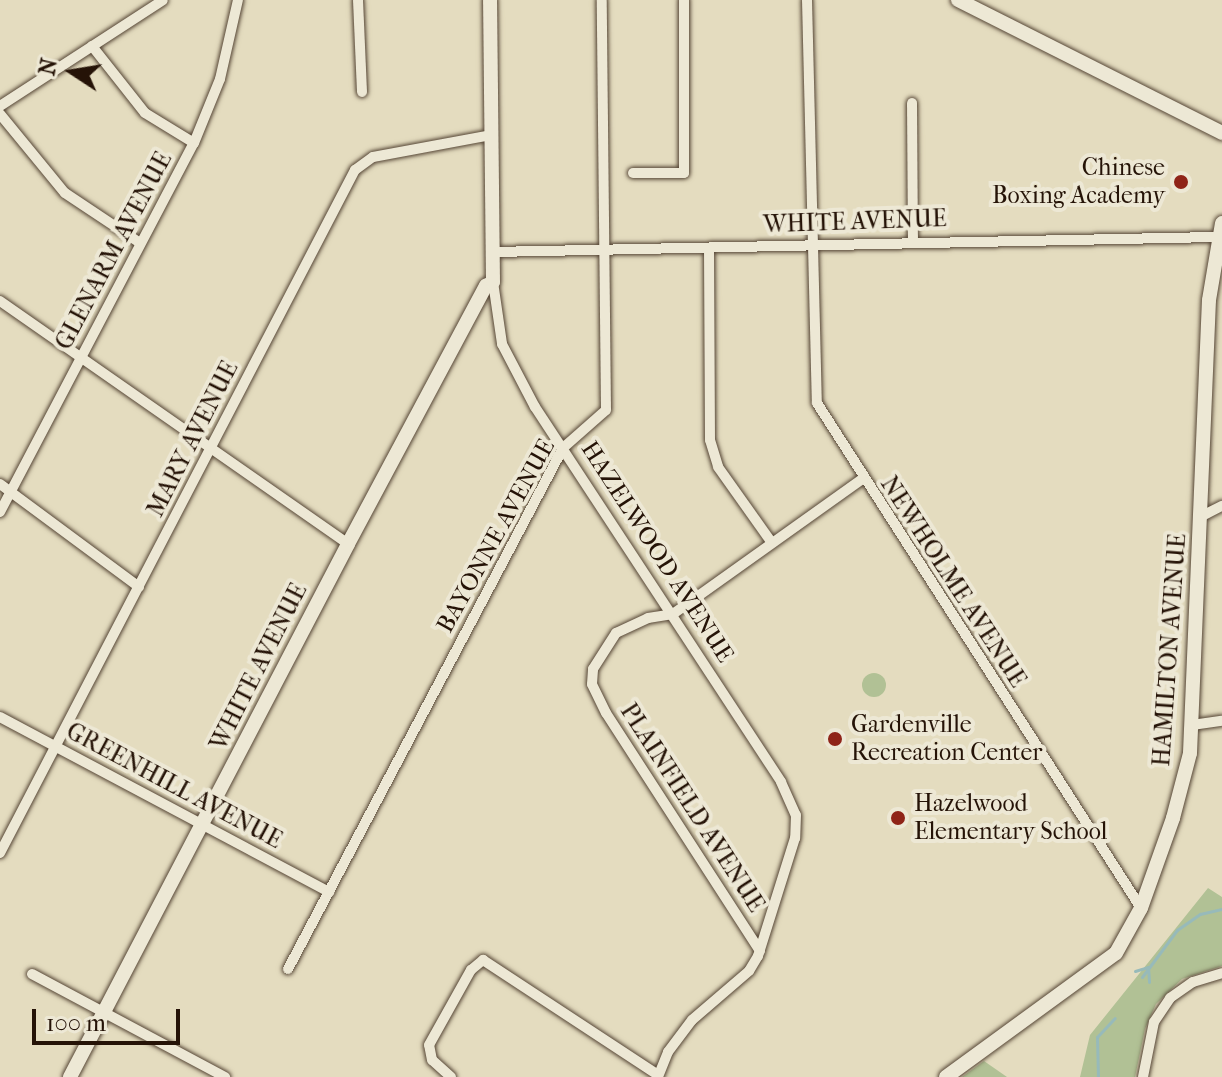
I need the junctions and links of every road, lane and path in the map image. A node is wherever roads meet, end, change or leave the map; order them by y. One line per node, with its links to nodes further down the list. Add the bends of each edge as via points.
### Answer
1 (163, 0): 9 (street)
2 (238, 0): 16 (street, GLENARM AVENUE, via 220,79)
3 (358, 0): 10 (street)
4 (490, 0): 15 (street, HAZELWOOD AVENUE)
5 (602, 0): 22 (street, BAYONNE AVENUE)
6 (684, 0): 17 (street, via 684,173)
7 (807, 0): 21 (street, NEWHOLME AVENUE)
8 (958, 0): 14 (street)
9 (92, 46): 12 (street); 16 (street, via 145,113)
10 (362, 92)
11 (912, 103): 19 (street)
12 (0, 106)
13 (0, 114): 20 (street, via 65,193)
14 (1222, 133)
15 (492, 135): 24 (street, HAZELWOOD AVENUE); 29 (street, MARY AVENUE, via 361,162)
16 (194, 143): 20 (street, GLENARM AVENUE)
17 (633, 173)
18 (1220, 230): 19 (street, WHITE AVENUE); 35 (street, HAMILTON AVENUE, via 1209,313)
19 (913, 242): 21 (street, WHITE AVENUE)
20 (140, 243): 27 (street, GLENARM AVENUE)
21 (812, 245): 23 (street, WHITE AVENUE); 30 (street, NEWHOLME AVENUE, via 817,403)
22 (606, 249): 23 (street, WHITE AVENUE); 24 (street, WHITE AVENUE); 28 (street, BAYONNE AVENUE, via 606,410)
23 (709, 249): 36 (street, via 710,440 718,467)
24 (493, 252): 25 (street, HAZELWOOD AVENUE)
25 (493, 282): 28 (street, HAZELWOOD AVENUE, via 502,344); 37 (street, WHITE AVENUE, via 486,286)
26 (0, 301): 27 (street)
27 (79, 360): 29 (street); 32 (street, GLENARM AVENUE)
28 (563, 448): 39 (street, HAZELWOOD AVENUE); 46 (street, BAYONNE AVENUE)
29 (209, 451): 37 (street); 38 (street, MARY AVENUE)
30 (862, 479): 36 (street); 47 (street, NEWHOLME AVENUE)
31 (0, 484): 32 (street)
32 (11, 492): 34 (street, GLENARM AVENUE); 38 (street)
33 (1222, 506): 35 (street)
34 (0, 512)
35 (1200, 517): 42 (street, HAMILTON AVENUE)
36 (772, 543): 39 (street)
37 (348, 544): 44 (street, WHITE AVENUE)
38 (139, 587): 43 (street, MARY AVENUE)
39 (673, 614): 48 (street, HAZELWOOD AVENUE, via 781,782 796,815 795,838); 48 (street, PLAINFIELD AVENUE, via 648,618 616,633 600,652 592,684)
40 (0, 717): 43 (street, GREENHILL AVENUE)
41 (1222, 721): 42 (street)
42 (1192, 725): 47 (street, HAMILTON AVENUE, via 1183,782)
43 (55, 746): 44 (street, GREENHILL AVENUE); 45 (street, MARY AVENUE)
44 (204, 822): 46 (street, GREENHILL AVENUE); 52 (street, WHITE AVENUE)
45 (0, 853)
46 (329, 892): 49 (street, BAYONNE AVENUE)
47 (1141, 908): 57 (street, HAMILTON AVENUE, via 1108,962)
48 (760, 951): 53 (street, HAZELWOOD AVENUE, via 749,971 692,1020)
49 (288, 969)
50 (1222, 973): 58 (street, via 1177,992 1153,1029)
51 (32, 974): 52 (street)
52 (104, 1012): 54 (street, WHITE AVENUE); 55 (street)
53 (658, 1076): 56 (street, via 483,960 471,970 432,1038 429,1051 434,1063)
54 (70, 1077)
55 (225, 1077)
56 (451, 1077)
57 (946, 1077)
58 (1143, 1077)

